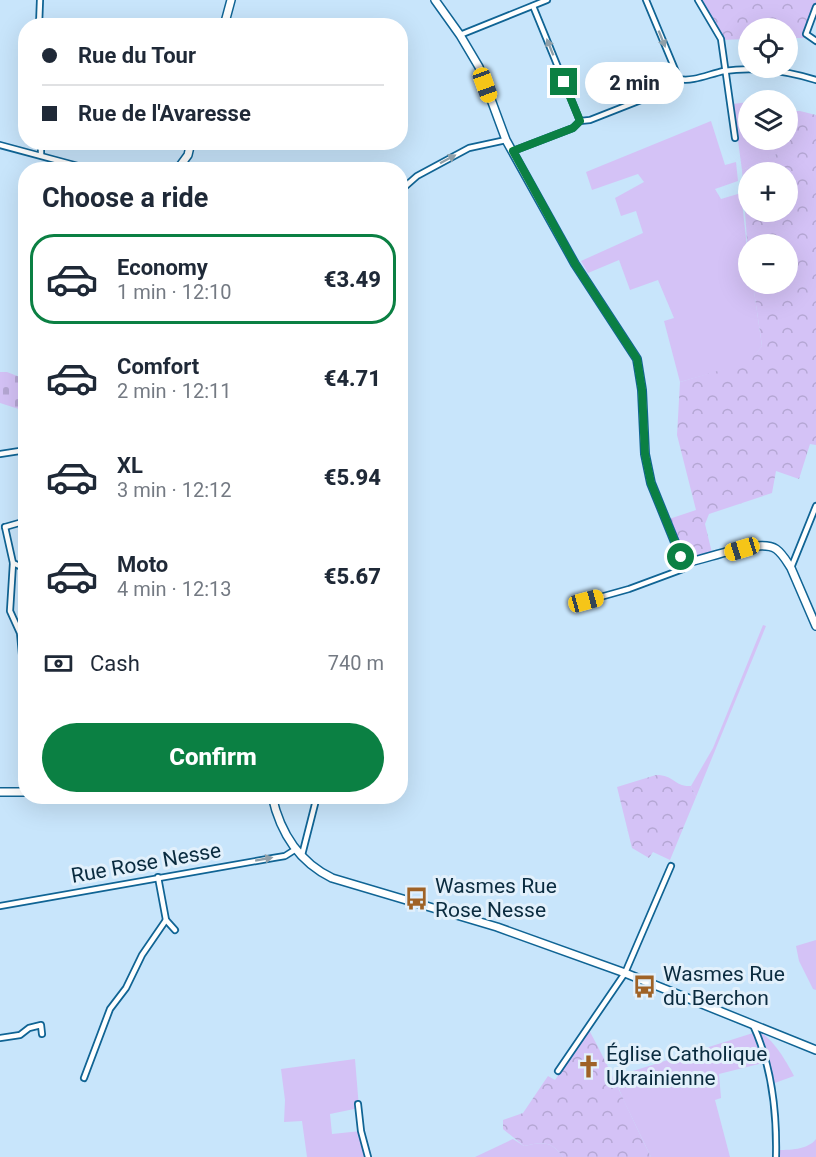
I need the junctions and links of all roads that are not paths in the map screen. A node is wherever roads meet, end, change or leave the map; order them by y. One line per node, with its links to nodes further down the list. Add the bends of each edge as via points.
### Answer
1 (40, 0): 9 (street)
2 (231, 0): 10 (street)
3 (435, 0): 11 (street)
4 (547, 0): 7 (street)
5 (646, 0): 14 (street, one-way to 14)
6 (698, 0): 13 (street, via 721,39)
7 (533, 6): 11 (street); 16 (street, one-way to 7)
8 (816, 7): 12 (street, via 806,34)
9 (39, 18)
10 (226, 18)
11 (460, 35): 18 (street, via 479,67)
12 (816, 41)
13 (725, 71): 14 (street); 15 (street, via 788,71); 17 (street)
14 (679, 79): 16 (street, via 669,89)
15 (816, 80)
16 (580, 121): 23 (street, via 573,128)
17 (735, 138)
18 (506, 140): 23 (street); 26 (street, one-way to 18, via 469,148)
19 (0, 145): 20 (street)
20 (18, 149)
21 (23, 150): 24 (street)
22 (41, 150): 24 (street)
23 (513, 151): 32 (street, via 575,264 637,359 651,483 674,544)
24 (41, 154): 25 (street)
25 (65, 162)
26 (408, 184)
27 (18, 451): 28 (street)
28 (0, 453)
29 (816, 506): 35 (street)
30 (18, 523): 31 (street)
31 (2, 526): 33 (street)
32 (685, 561): 35 (street, via 763,545 779,551); 36 (street, via 683,569 660,579)
33 (13, 563): 34 (street); 38 (street, via 10,611)
34 (18, 565)
35 (791, 568): 37 (street)
36 (586, 601)
37 (816, 626)
38 (18, 629)
39 (0, 792): 40 (street)
40 (18, 792)
41 (274, 804): 43 (street)
42 (315, 804): 44 (street)
43 (296, 849): 44 (street); 46 (street, Rue Rose Nesse, one-way to 43, via 285,856)
44 (301, 856): 50 (street, via 332,878 497,927)
45 (671, 866): 50 (street)
46 (158, 877): 47 (street, Rue Rose Nesse); 48 (street)
47 (0, 906)
48 (166, 920): 49 (street); 56 (street, via 110,1009)
49 (175, 930)
50 (625, 973): 51 (street); 55 (street)
51 (753, 1024): 54 (street); 59 (street, via 774,1103)
52 (42, 1034): 53 (street, via 43,1025)
53 (0, 1038)
54 (816, 1050)
55 (558, 1071)
56 (84, 1078)
57 (358, 1104): 58 (street)
58 (368, 1157)
59 (776, 1157)

